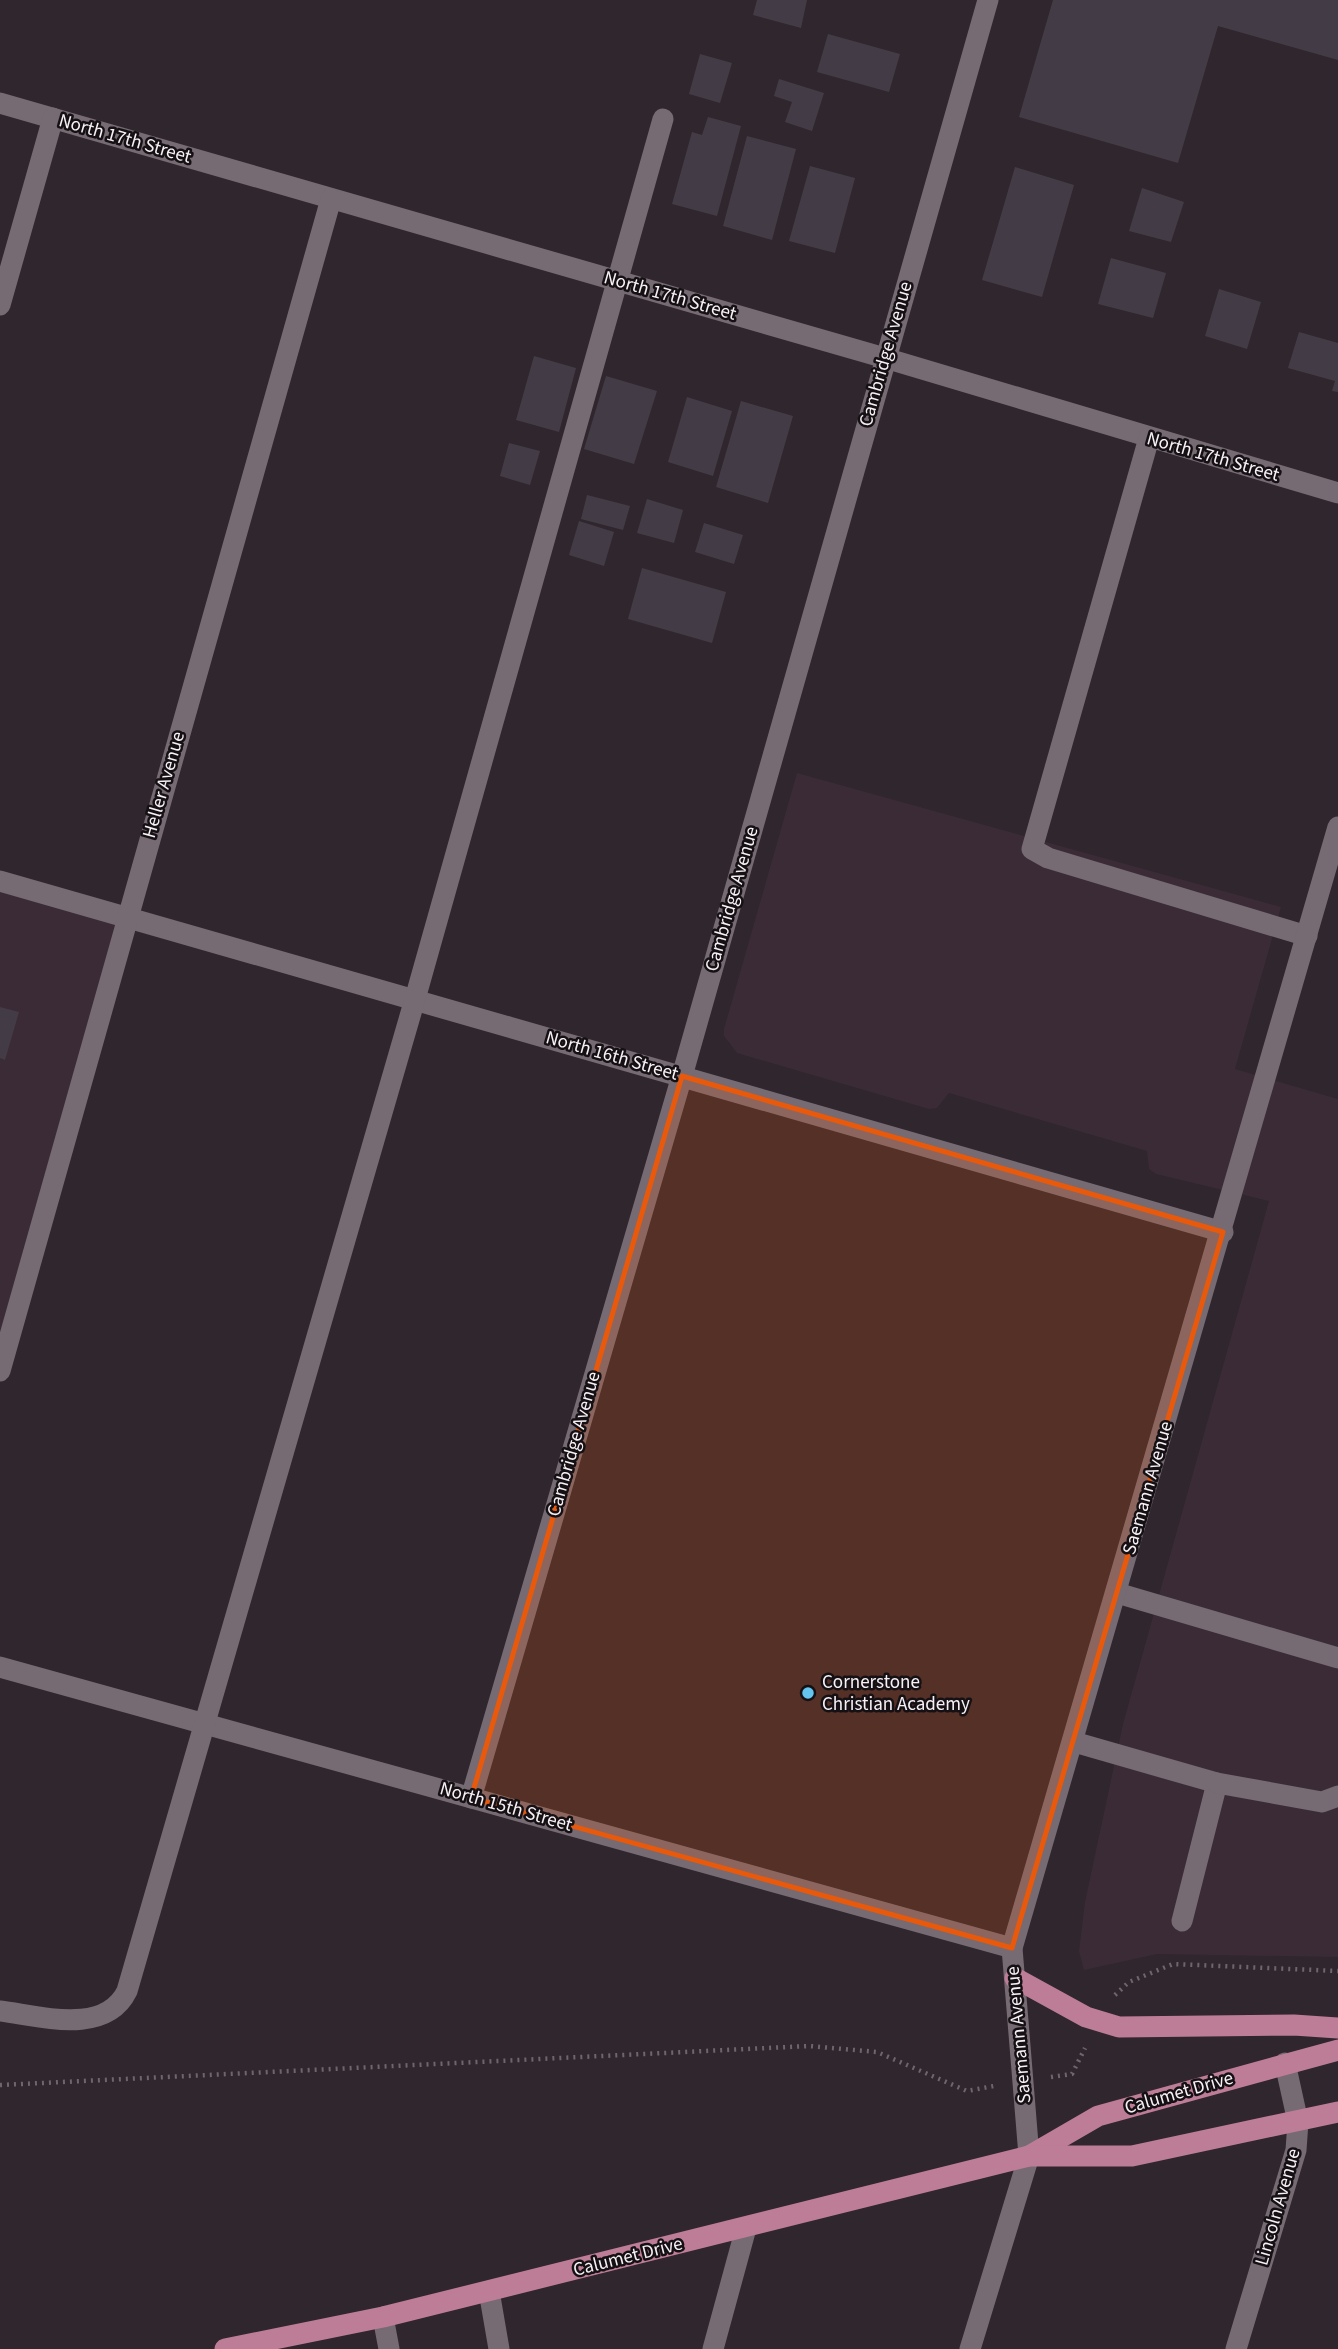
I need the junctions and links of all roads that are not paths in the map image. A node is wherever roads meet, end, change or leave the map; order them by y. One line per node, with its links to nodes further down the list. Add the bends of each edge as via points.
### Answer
1 (988, 0): 8 (street, Cambridge Avenue)
2 (0, 103): 3 (street, North 17th Street)
3 (53, 118): 5 (street, North 17th Street); 7 (street)
4 (663, 119): 6 (street)
5 (331, 199): 6 (street, North 17th Street); 13 (street, Heller Avenue)
6 (617, 281): 8 (street, North 17th Street); 15 (street)
7 (0, 305)
8 (885, 358): 9 (street, North 17th Street); 16 (street, Cambridge Avenue)
9 (1149, 438): 10 (street, North 17th Street); 14 (street, via 1032,849 1048,859)
10 (1338, 493)
11 (1338, 827): 14 (street, Saemann Avenue)
12 (0, 881): 13 (street, North 16th Street)
13 (127, 918): 15 (street, North 16th Street); 18 (street, Heller Avenue)
14 (1307, 936): 17 (street, Saemann Avenue)
15 (415, 999): 16 (street, North 16th Street); 22 (street)
16 (682, 1076): 17 (street, North 16th Street); 26 (street, Cambridge Avenue)
17 (1223, 1232): 19 (street, Saemann Avenue)
18 (0, 1371)
19 (1117, 1593): 20 (street); 23 (street, Saemann Avenue)
20 (1338, 1658)
21 (0, 1667): 22 (street, North 15th Street)
22 (202, 1722): 26 (street, North 15th Street); 30 (street, via 127,1991 120,2002 104,2015 81,2019)
23 (1074, 1742): 24 (street); 28 (street, Saemann Avenue)
24 (1217, 1783): 25 (street, via 1322,1802); 27 (street)
25 (1338, 1796)
26 (471, 1798): 28 (street, North 15th Street)
27 (1182, 1921)
28 (1012, 1948): 29 (street, Saemann Avenue)
29 (1015, 1978): 31 (main road, via 1086,2017 1119,2027); 36 (street, Saemann Avenue)
30 (0, 2011)
31 (1338, 2028)
32 (1338, 2050): 33 (main road, Calumet Drive)
33 (1285, 2063): 35 (street, Lincoln Avenue); 36 (main road, Calumet Drive, via 1098,2116)
34 (1338, 2112): 35 (main road, Calumet Drive)
35 (1298, 2122): 36 (main road, Calumet Drive, via 1132,2155); 45 (street, Lincoln Avenue, via 1296,2150)
36 (1029, 2156): 37 (main road, Calumet Drive); 44 (street)
37 (746, 2228): 38 (main road, Calumet Drive); 43 (street)
38 (489, 2291): 39 (main road, Calumet Drive); 42 (street)
39 (383, 2317): 40 (main road, Calumet Drive); 41 (street)
40 (225, 2349)
41 (389, 2349)
42 (499, 2349)
43 (713, 2349)
44 (970, 2349)
45 (1236, 2349)

